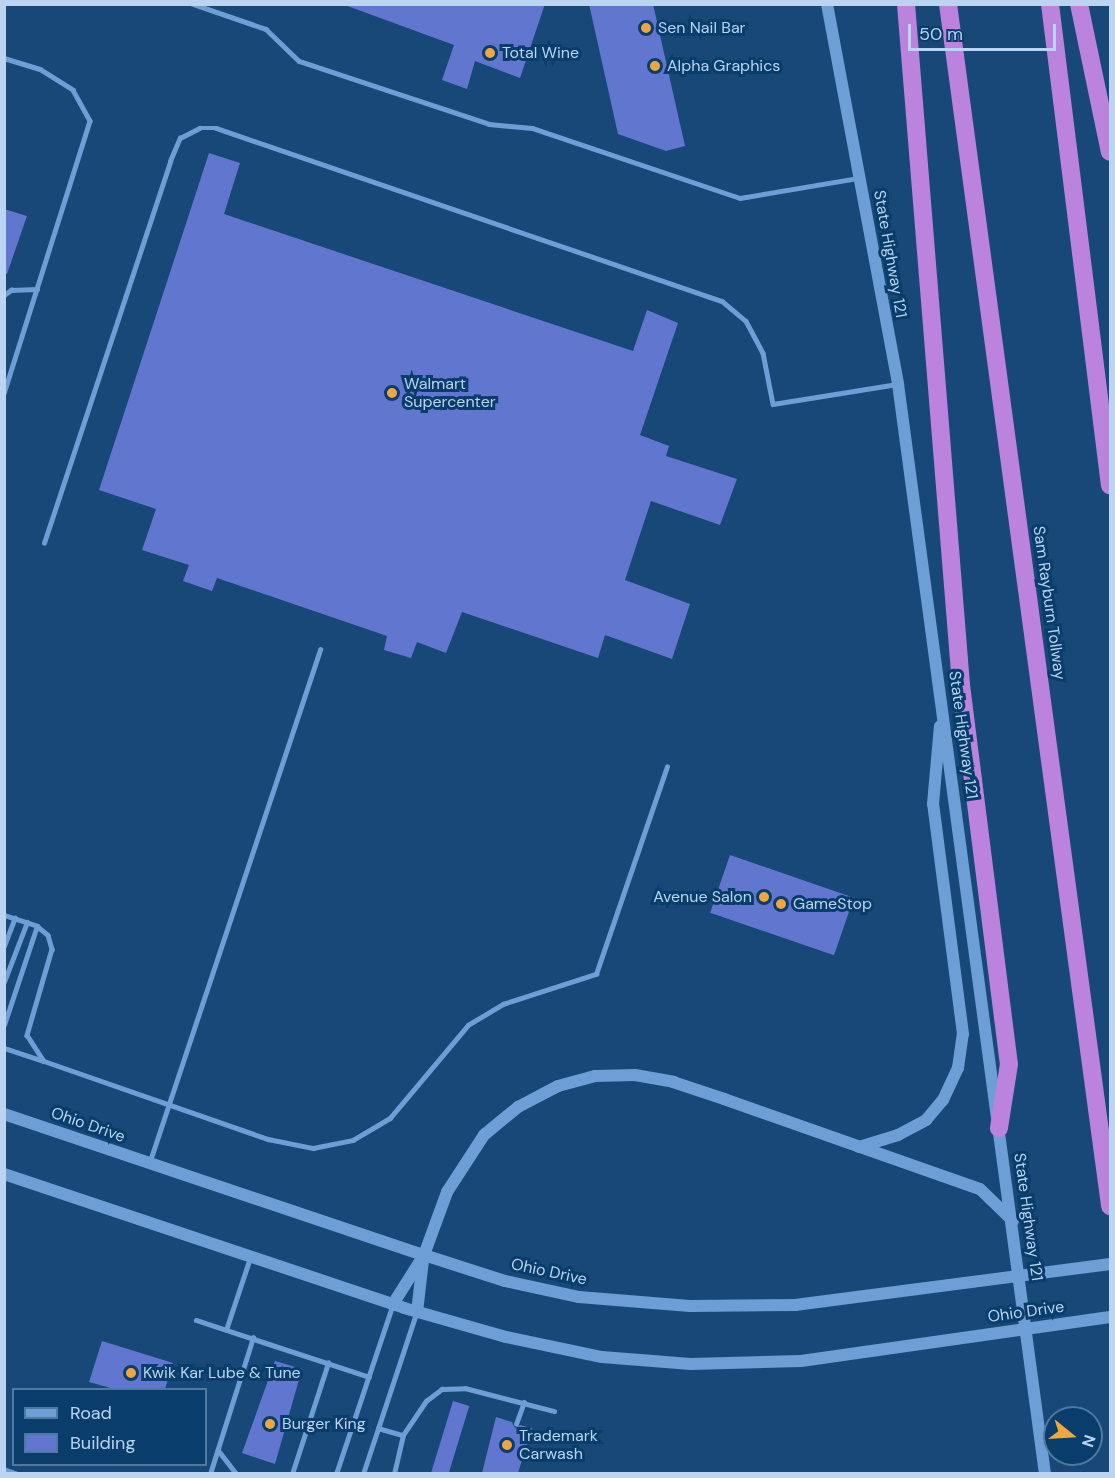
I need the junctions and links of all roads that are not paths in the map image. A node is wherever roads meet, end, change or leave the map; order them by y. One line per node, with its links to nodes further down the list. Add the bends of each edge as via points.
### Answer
1 (193, 4): 9 (lane, via 266,29 299,61 489,124 532,128 740,198)
2 (827, 4): 9 (main road, State Highway 121)
3 (906, 4): 30 (highway, via 961,685 1009,1064)
4 (948, 4): 34 (highway, Sam Rayburn Tollway)
5 (1050, 4): 14 (highway)
6 (1080, 4): 8 (highway)
7 (4, 57): 10 (lane, via 40,69 73,90 90,121)
8 (1110, 152)
9 (860, 177): 12 (main road, State Highway 121)
10 (37, 289): 11 (lane, via 11,290); 13 (lane)
11 (4, 295)
12 (898, 384): 15 (lane, via 773,405 763,353 746,321 722,301 216,128 200,128 180,138 170,161); 17 (main road, State Highway 121)
13 (4, 393)
14 (1110, 485)
15 (44, 543)
16 (320, 650): 28 (lane)
17 (942, 704): 30 (main road, State Highway 121); 31 (main road, via 933,804 963,1034 958,1068 943,1100 926,1120 898,1135)
18 (667, 766): 28 (lane, via 596,974 503,1004 468,1025 390,1118 353,1140 313,1148 268,1139)
19 (4, 915): 20 (lane)
20 (15, 918): 21 (lane); 23 (lane)
21 (27, 922): 22 (lane); 24 (lane)
22 (38, 926): 25 (lane); 27 (lane, via 48,935 52,950 27,1035)
23 (4, 946)
24 (4, 982)
25 (4, 1025)
26 (4, 1048): 27 (lane)
27 (44, 1061): 28 (lane)
28 (168, 1103): 32 (lane)
29 (4, 1114): 32 (main road, Ohio Drive)
30 (999, 1128): 35 (main road, State Highway 121)
31 (859, 1147): 35 (main road, via 980,1189); 36 (main road, via 673,1082 634,1075 595,1076 558,1086 518,1107 484,1136 447,1192)
32 (149, 1164): 36 (main road, Ohio Drive)
33 (4, 1174): 37 (main road, Ohio Drive)
34 (1110, 1206)
35 (1014, 1222): 62 (main road, State Highway 121)
36 (424, 1255): 38 (main road, Ohio Drive, via 505,1281 579,1297 690,1306 846,1302); 39 (main road); 40 (main road)
37 (250, 1257): 39 (main road, Ohio Drive); 43 (lane)
38 (1110, 1264)
39 (393, 1305): 40 (main road, Ohio Drive); 46 (lane)
40 (417, 1312): 41 (main road, Ohio Drive, via 569,1351 692,1364 801,1361); 50 (lane)
41 (1110, 1317)
42 (196, 1320): 43 (lane)
43 (226, 1330): 44 (lane)
44 (253, 1338): 45 (lane); 52 (lane)
45 (328, 1363): 46 (lane); 54 (lane)
46 (369, 1377): 59 (lane)
47 (524, 1402): 48 (lane); 49 (lane); 51 (lane, via 465,1388 442,1389 426,1401)
48 (554, 1411)
49 (516, 1424)
50 (378, 1428): 51 (lane); 60 (lane)
51 (403, 1434): 61 (lane)
52 (218, 1450): 56 (lane); 57 (lane)
53 (4, 1469): 55 (lane)
54 (292, 1472): 58 (lane)
55 (18, 1473)
56 (210, 1473)
57 (237, 1473)
58 (286, 1473)
59 (336, 1473)
60 (363, 1473)
61 (394, 1473)
62 (1045, 1473)

